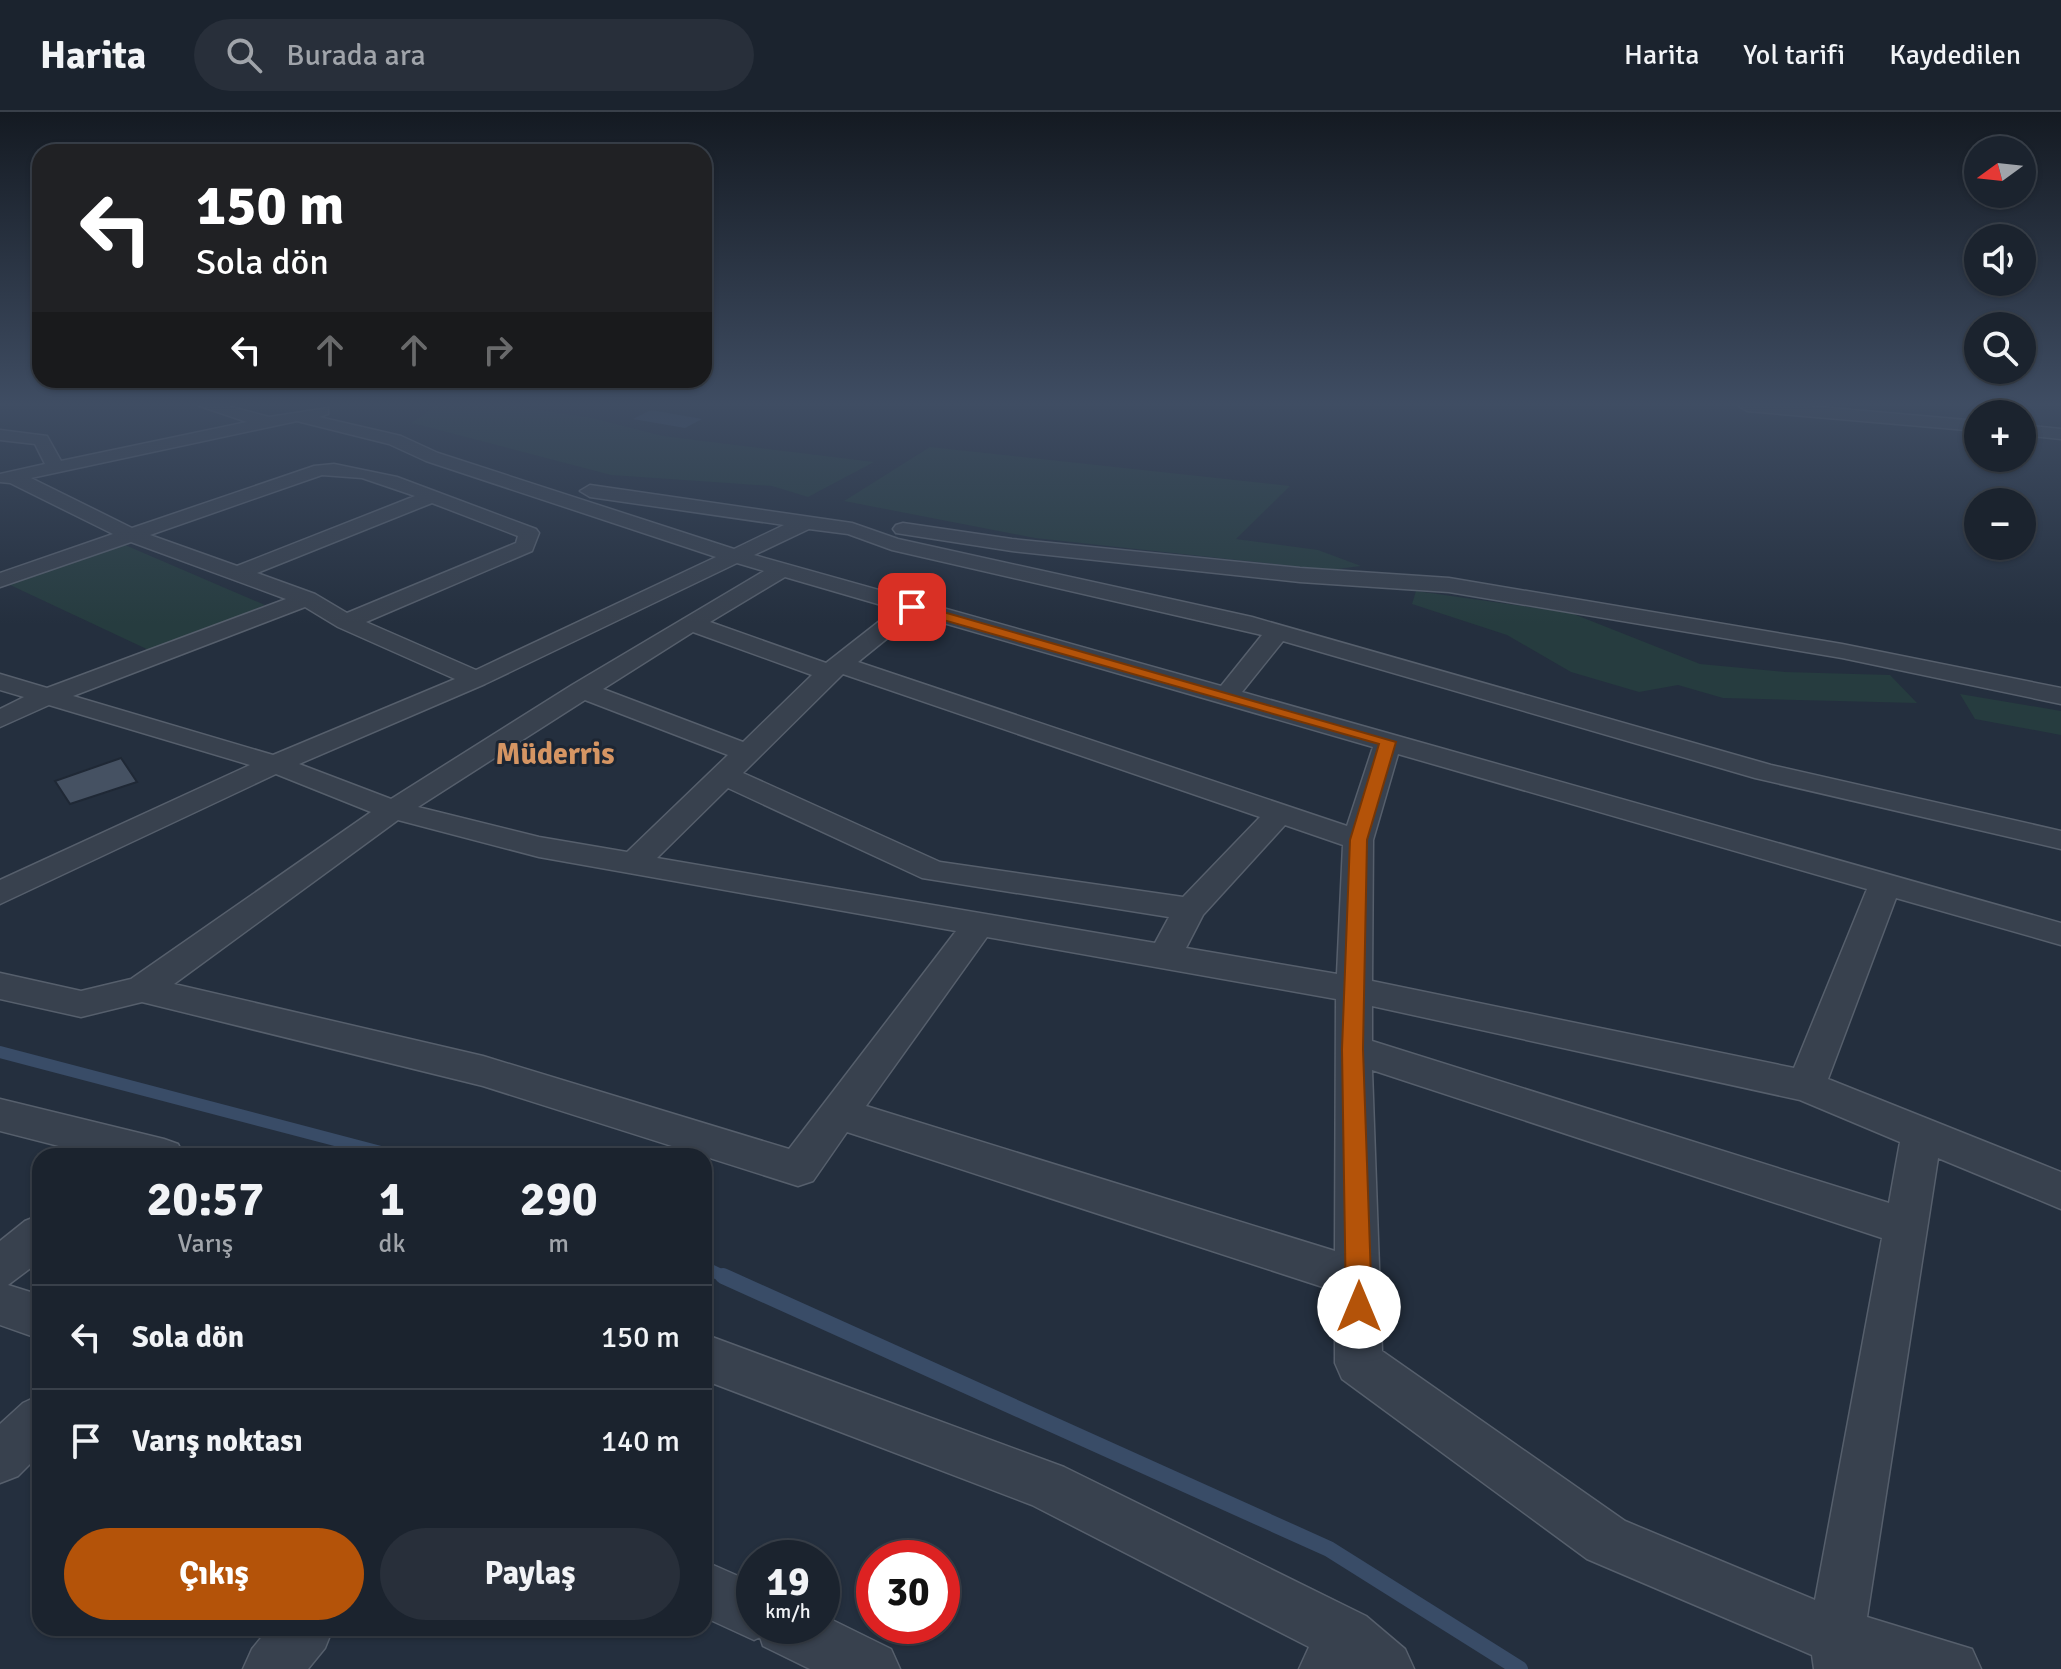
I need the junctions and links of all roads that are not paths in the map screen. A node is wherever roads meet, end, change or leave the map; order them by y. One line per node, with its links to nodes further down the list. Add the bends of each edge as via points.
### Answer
1 (7, 479): 9 (street)
2 (295, 479): 9 (street)
3 (381, 479): 6 (street)
4 (498, 479): 10 (street)
5 (548, 479): 7 (street, via 598,494)
6 (432, 496): 12 (street); 16 (street, via 516,525 529,533 525,547)
7 (807, 522): 8 (street); 10 (street)
8 (852, 529): 18 (street, via 892,544); 24 (street, via 922,529 1027,547 1449,585 1842,651)
9 (131, 535): 12 (street); 13 (street)
10 (738, 557): 11 (street); 20 (street)
11 (785, 568): 15 (street); 17 (street)
12 (237, 574): 14 (street)
13 (0, 580)
14 (307, 599): 16 (street); 25 (street)
15 (912, 607): 19 (street); 23 (street)
16 (346, 622): 20 (street)
17 (691, 623): 19 (street); 22 (street)
18 (1277, 632): 23 (street); 34 (street, via 1765,772)
19 (834, 668): 28 (street); 32 (street)
20 (476, 679): 29 (street)
21 (0, 682): 25 (street)
22 (581, 690): 28 (street); 31 (street)
23 (1227, 695): 27 (street)
24 (2061, 696)
25 (43, 698): 26 (street); 29 (street)
26 (0, 719)
27 (1388, 742): 33 (street); 37 (street)
28 (747, 753): 30 (street)
29 (275, 764): 31 (street); 38 (street)
30 (724, 775): 35 (street); 36 (street)
31 (393, 810): 35 (street); 45 (street)
32 (1280, 813): 33 (street); 39 (street)
33 (1358, 840): 46 (street)
34 (2061, 840)
35 (632, 865): 40 (street)
36 (933, 871): 39 (street); 40 (street)
37 (1885, 884): 42 (street); 48 (street)
38 (0, 893)
39 (1190, 909): 43 (street)
40 (902, 912): 41 (street)
41 (978, 925): 43 (street); 49 (street)
42 (2061, 934)
43 (1164, 957): 46 (street)
44 (0, 986): 45 (street, via 81,1004)
45 (142, 989): 49 (street, via 483,1071 798,1169)
46 (1355, 990): 47 (street); 48 (street)
47 (1353, 1049): 54 (street); 57 (street)
48 (1806, 1086): 51 (street)
49 (839, 1114): 57 (street)
50 (0, 1115): 52 (street)
51 (1921, 1136): 53 (street); 54 (street)
52 (123, 1148)
53 (2061, 1191)
54 (1906, 1227): 67 (street)
55 (32, 1241): 56 (street)
56 (0, 1268)
57 (1360, 1279): 67 (street, via 1359,1363 1606,1540)
58 (0, 1304): 59 (street)
59 (32, 1314)
60 (712, 1360): 68 (street, via 1046,1485)
61 (32, 1428): 62 (street)
62 (0, 1458)
63 (712, 1592): 64 (street)
64 (736, 1603)
65 (299, 1636): 69 (street)
66 (820, 1644): 70 (street)
67 (1839, 1653): 71 (street)
68 (1353, 1658)
69 (272, 1669)
70 (871, 1669)
71 (1952, 1669)

